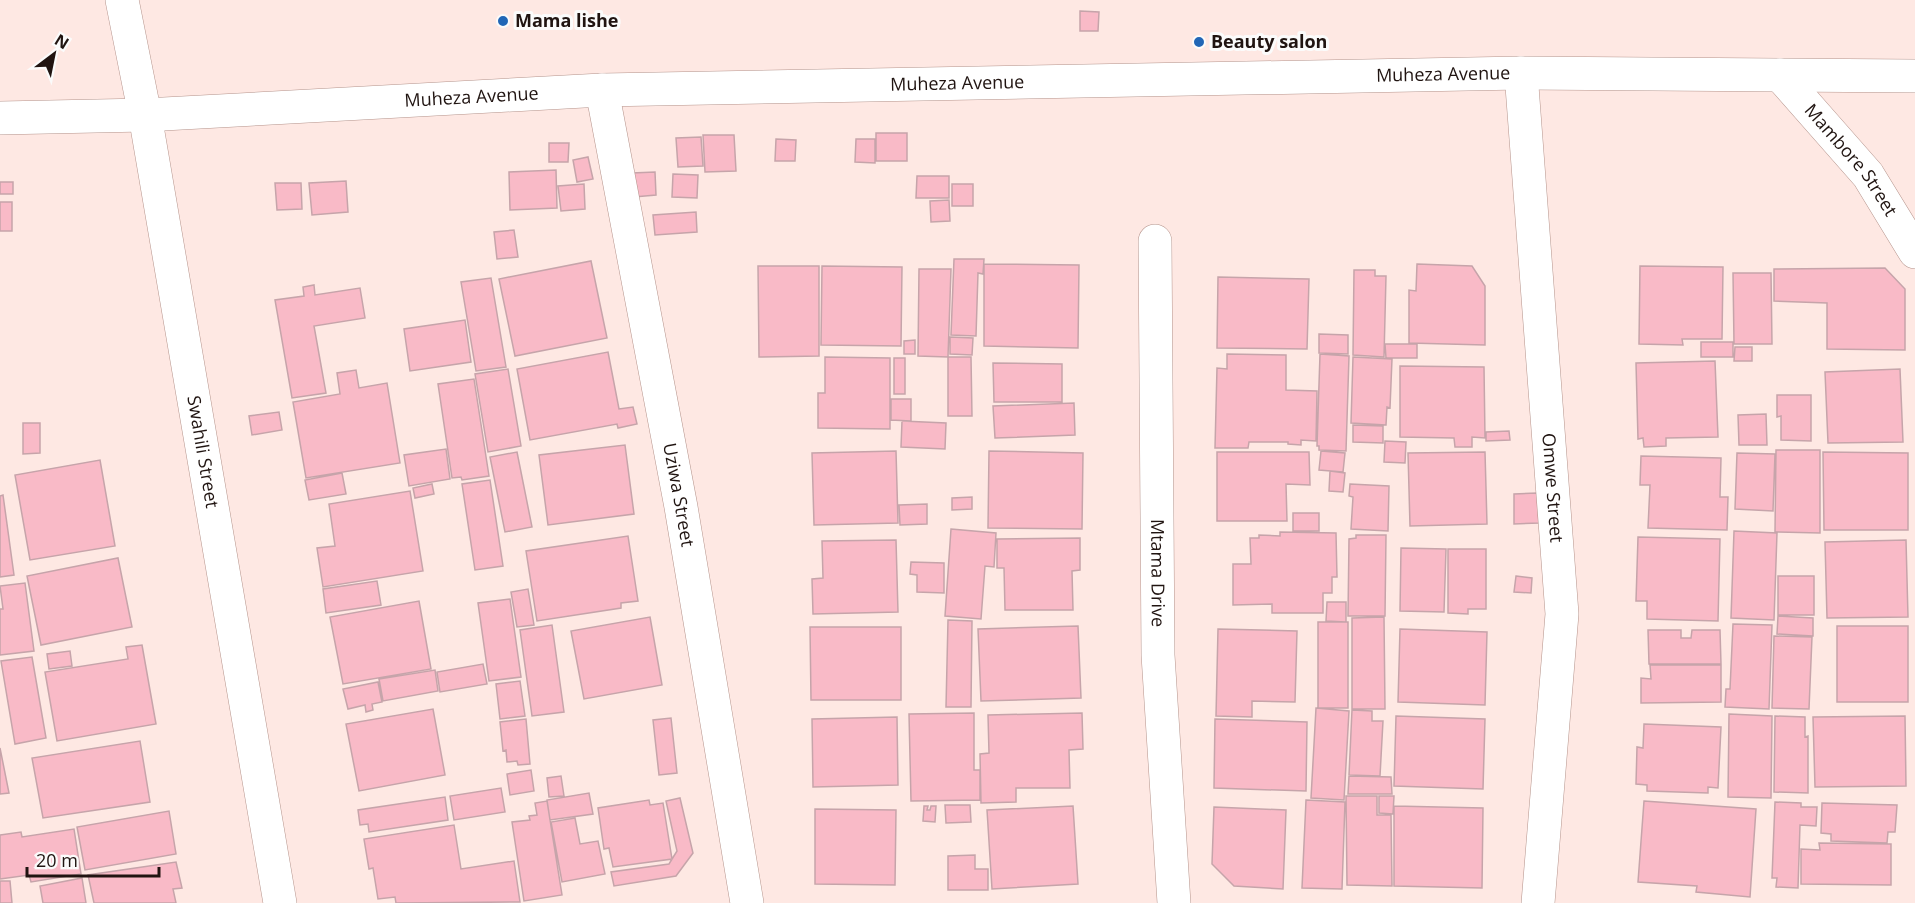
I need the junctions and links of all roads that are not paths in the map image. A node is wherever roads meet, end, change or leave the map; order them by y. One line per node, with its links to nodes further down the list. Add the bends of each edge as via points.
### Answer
1 (122, 0): 6 (street, Swahili Street)
2 (1521, 73): 3 (street, Muheza Avenue); 5 (street, Muheza Avenue); 13 (street, Omwe Street, via 1562,614)
3 (1780, 75): 4 (street, Muheza Avenue); 9 (street, Mambore Street, via 1868,175)
4 (1915, 76)
5 (602, 90): 6 (street, Muheza Avenue); 11 (street, Uziwa Street, via 681,507)
6 (145, 115): 7 (street, Muheza Avenue); 10 (street, Swahili Street)
7 (0, 117)
8 (1155, 241): 12 (street, Mtama Drive, via 1158,655)
9 (1915, 252)
10 (280, 903)
11 (747, 903)
12 (1174, 903)
13 (1538, 903)

